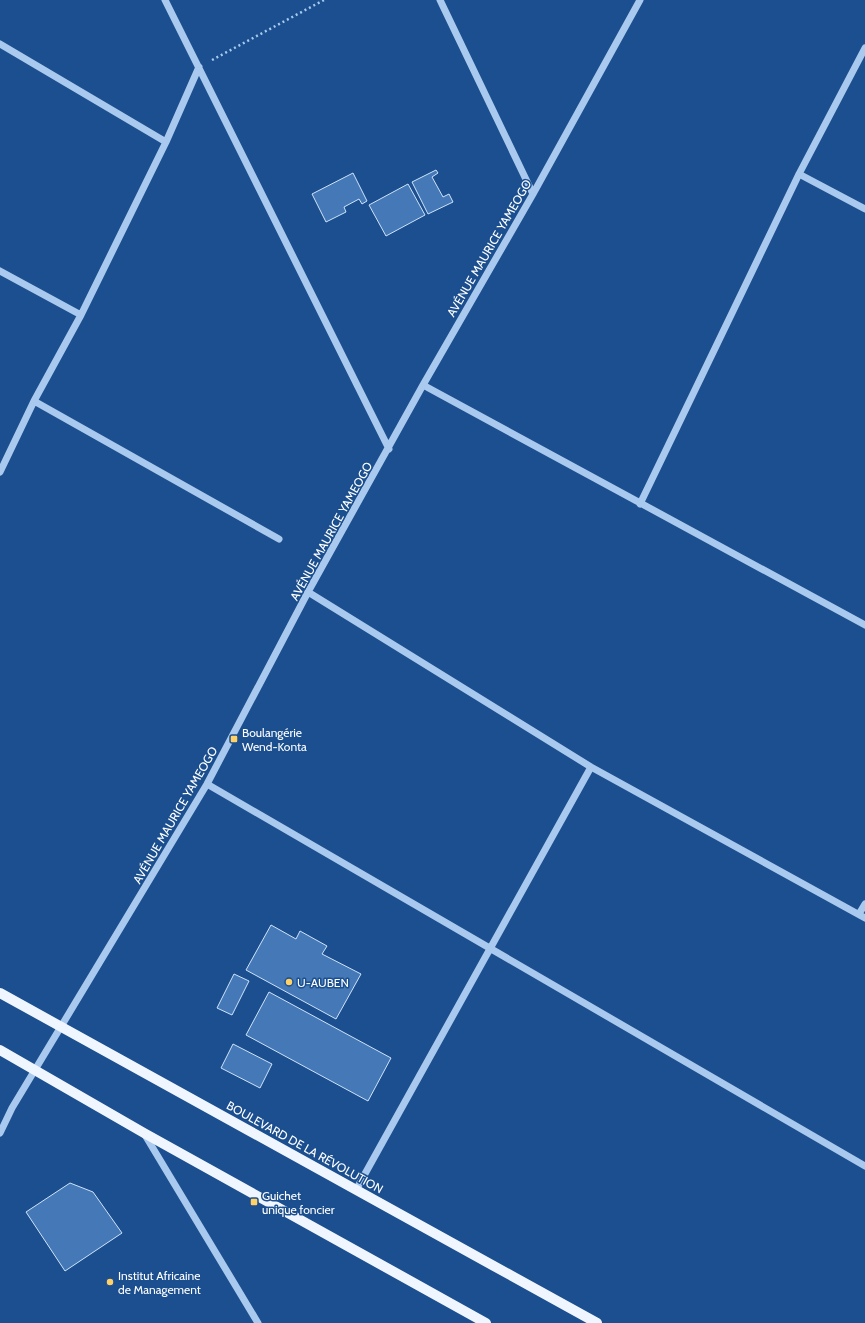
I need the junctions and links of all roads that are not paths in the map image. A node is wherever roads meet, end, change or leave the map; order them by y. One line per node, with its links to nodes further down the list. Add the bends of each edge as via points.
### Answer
1 (165, 0): 6 (street)
2 (440, 0): 9 (street)
3 (640, 0): 9 (street, AVÉNUE MAURICE YAMEOGO)
4 (0, 44): 7 (street)
5 (865, 48): 8 (street)
6 (200, 67): 7 (street); 15 (street)
7 (166, 142): 12 (street)
8 (799, 174): 10 (street); 17 (street)
9 (534, 194): 13 (street, AVÉNUE MAURICE YAMEOGO)
10 (865, 210)
11 (0, 271): 12 (street)
12 (81, 315): 14 (street)
13 (423, 385): 15 (street, AVÉNUE MAURICE YAMEOGO); 17 (street)
14 (34, 402): 16 (street); 18 (street)
15 (389, 449): 19 (street, AVÉNUE MAURICE YAMEOGO)
16 (0, 472)
17 (640, 504): 20 (street)
18 (279, 539)
19 (308, 592): 21 (street); 22 (street, AVÉNUE MAURICE YAMEOGO)
20 (865, 625)
21 (591, 767): 24 (street); 25 (street)
22 (208, 784): 25 (street); 27 (street, AVÉNUE MAURICE YAMEOGO)
23 (865, 904): 24 (street)
24 (862, 916)
25 (490, 950): 32 (street); 33 (street)
26 (0, 992): 27 (main road, BOULEVARD DE LA RÉVOLUTION)
27 (63, 1027): 29 (street, AVÉNUE MAURICE YAMEOGO); 33 (main road, BOULEVARD DE LA RÉVOLUTION)
28 (0, 1050): 29 (main road)
29 (36, 1070): 30 (street, AVÉNUE MAURICE YAMEOGO); 31 (main road)
30 (0, 1133)
31 (144, 1133): 34 (street); 35 (main road)
32 (865, 1166)
33 (356, 1190): 36 (main road, BOULEVARD DE LA RÉVOLUTION)
34 (258, 1323)
35 (486, 1323)
36 (597, 1323)

